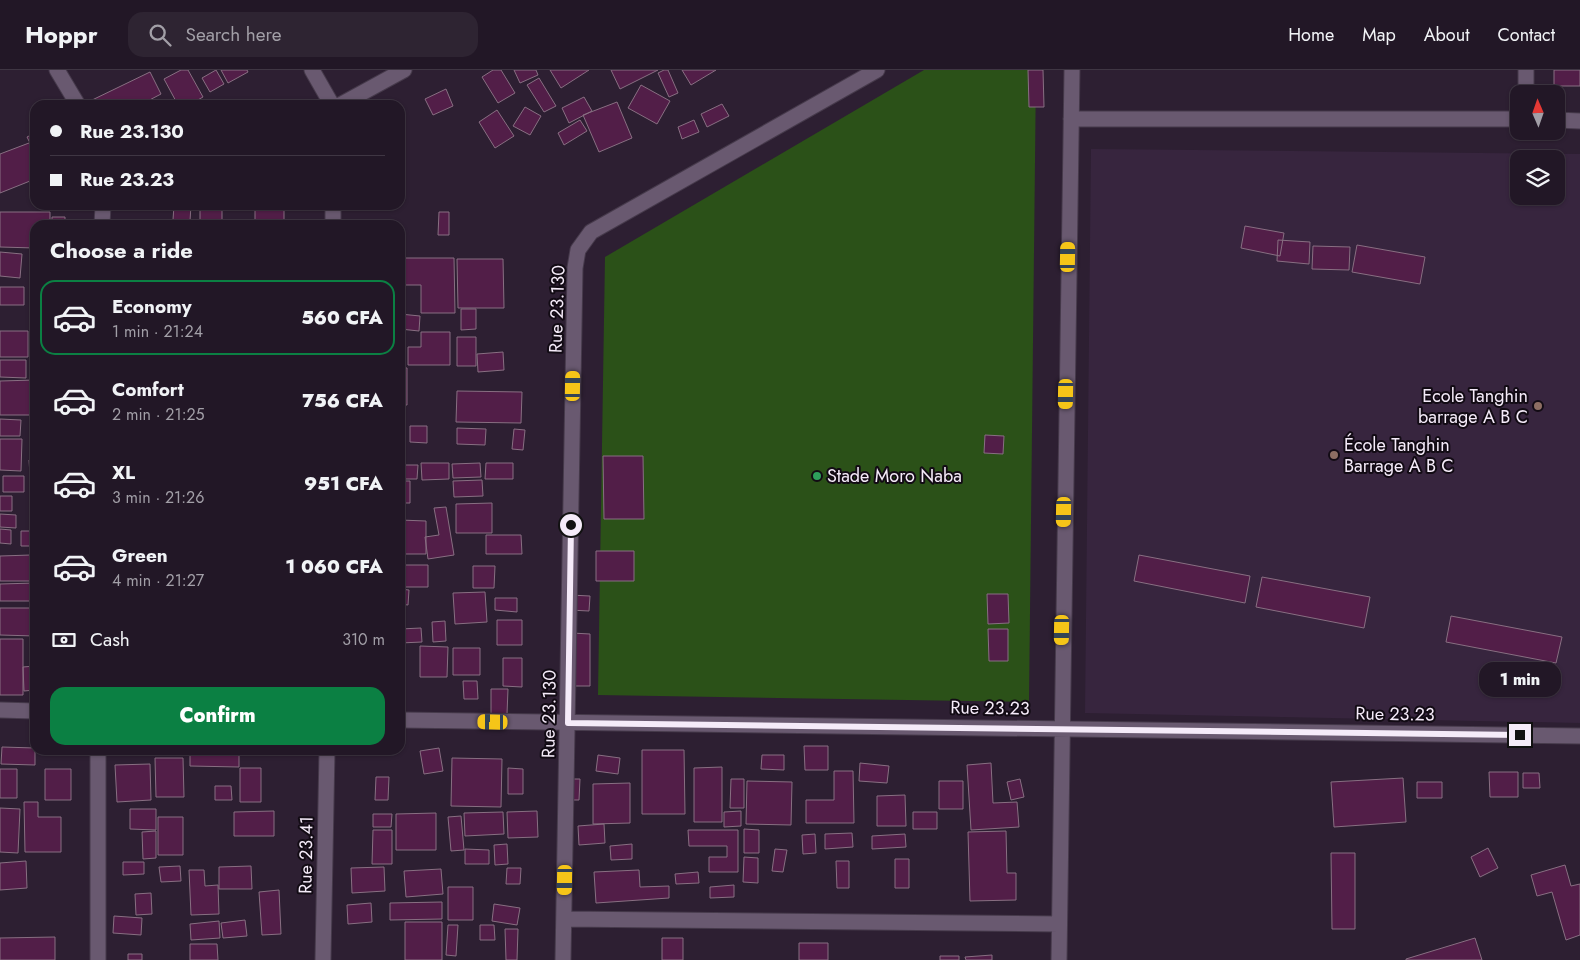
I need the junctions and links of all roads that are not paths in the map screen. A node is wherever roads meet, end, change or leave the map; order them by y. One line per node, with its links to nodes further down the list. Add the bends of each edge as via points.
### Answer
1 (57, 70): 8 (street)
2 (312, 70): 9 (street)
3 (404, 70): 10 (street)
4 (877, 70): 18 (street, Rue 23.130, via 591,232 578,250 575,268)
5 (1072, 70): 12 (street)
6 (1526, 70): 7 (street)
7 (1526, 85)
8 (75, 100)
9 (329, 100)
10 (349, 100)
11 (1510, 119): 12 (street)
12 (1071, 120): 19 (street)
13 (1565, 120): 14 (street)
14 (1580, 121)
15 (0, 710): 16 (street)
16 (30, 711)
17 (405, 720): 18 (street, Rue 23.23)
18 (568, 723): 19 (street, Rue 23.23); 23 (street, Rue 23.130)
19 (1061, 728): 20 (street, Rue 23.23); 24 (street)
20 (1580, 736)
21 (98, 755): 25 (street)
22 (327, 755): 26 (street, Rue 23.41)
23 (564, 919): 24 (street); 27 (street, Rue 23.130)
24 (1059, 924): 28 (street)
25 (98, 960)
26 (323, 960)
27 (563, 960)
28 (1059, 960)

